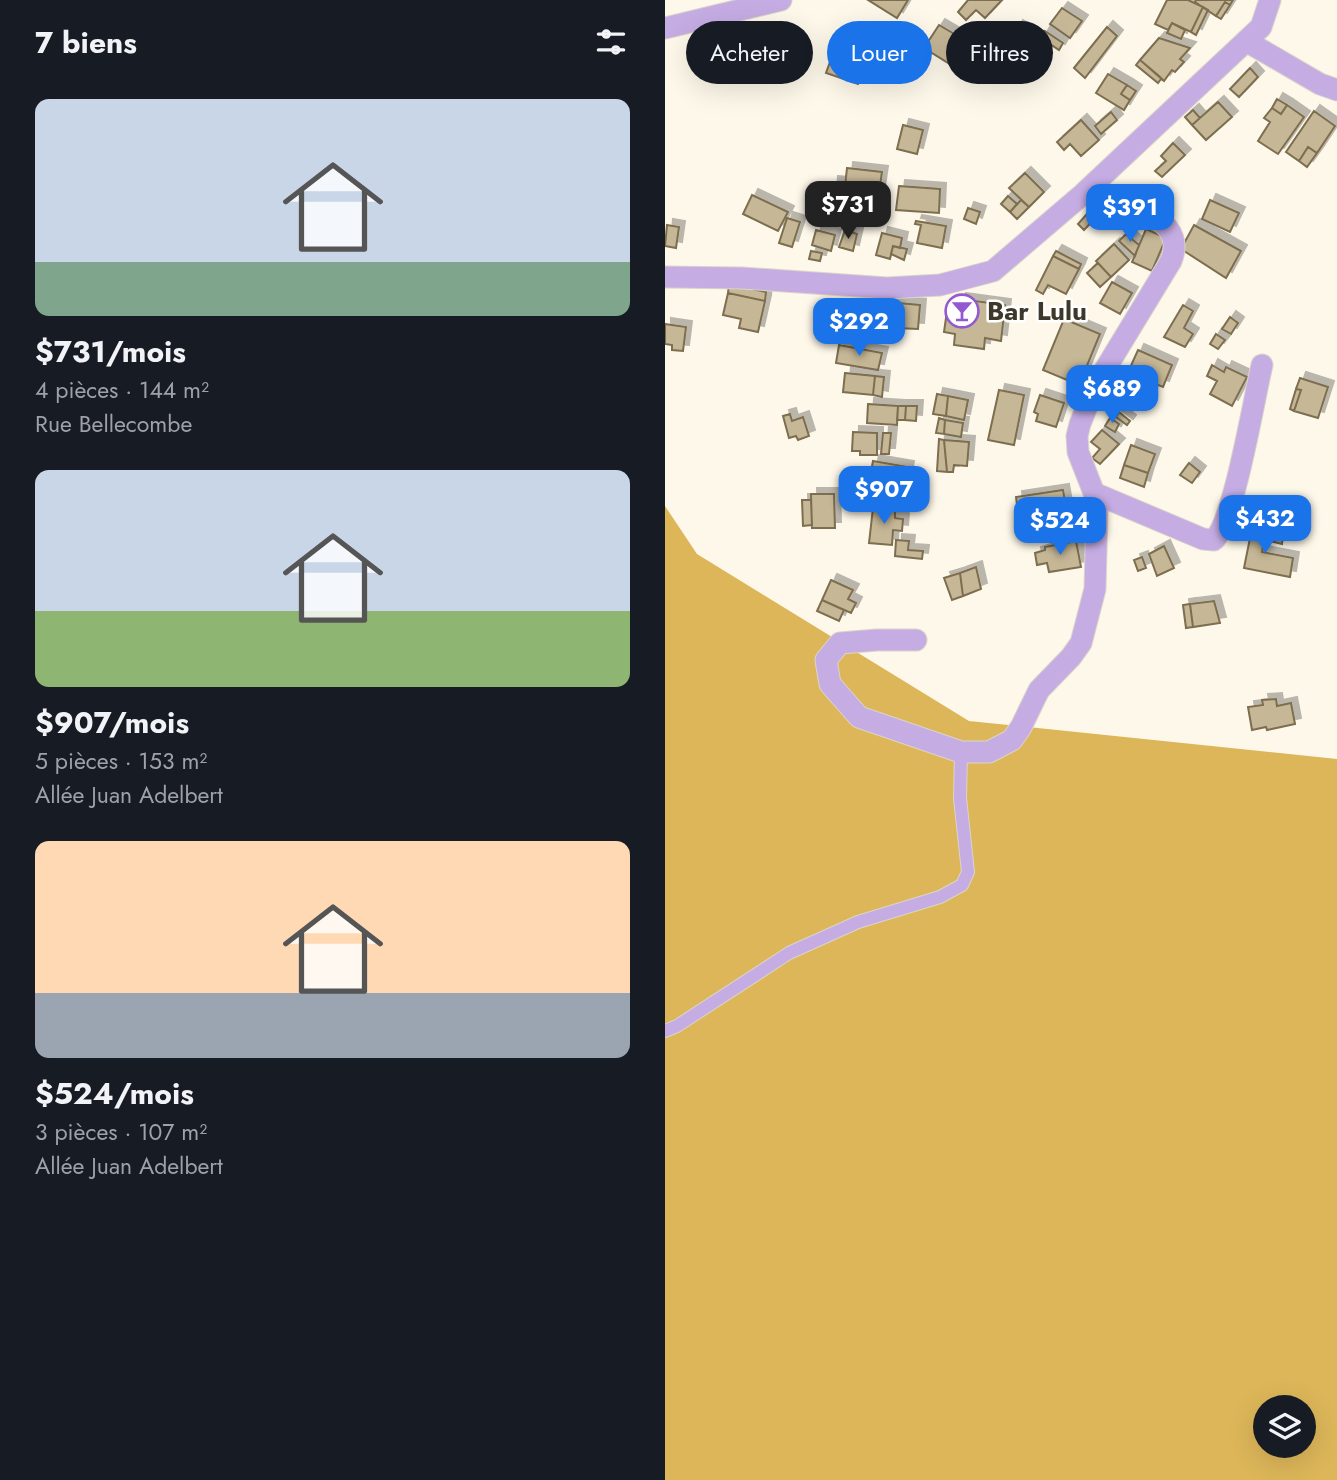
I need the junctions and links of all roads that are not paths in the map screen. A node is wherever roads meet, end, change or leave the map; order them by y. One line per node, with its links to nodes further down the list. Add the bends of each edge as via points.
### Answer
1 (781, 0): 3 (street)
2 (1271, 0): 4 (street, via 1261,27)
3 (665, 28)
4 (1246, 41): 5 (street); 6 (street)
5 (1337, 90)
6 (1083, 194): 7 (street, via 993,271 940,285 887,288); 9 (street, via 1158,219 1175,245 1171,261 1095,386 1083,415 1077,443)
7 (665, 277)
8 (1262, 365): 9 (street, via 1234,491 1221,533 1214,540 1203,540)
9 (1094, 493): 11 (street, via 1095,589 1081,643 1039,690 1012,740 989,752)
10 (916, 640): 11 (street, via 840,643 826,660 830,684 859,717)
11 (961, 752): 12 (lane, via 960,798 968,872 962,885 940,897 858,922 789,953)
12 (665, 1031)

